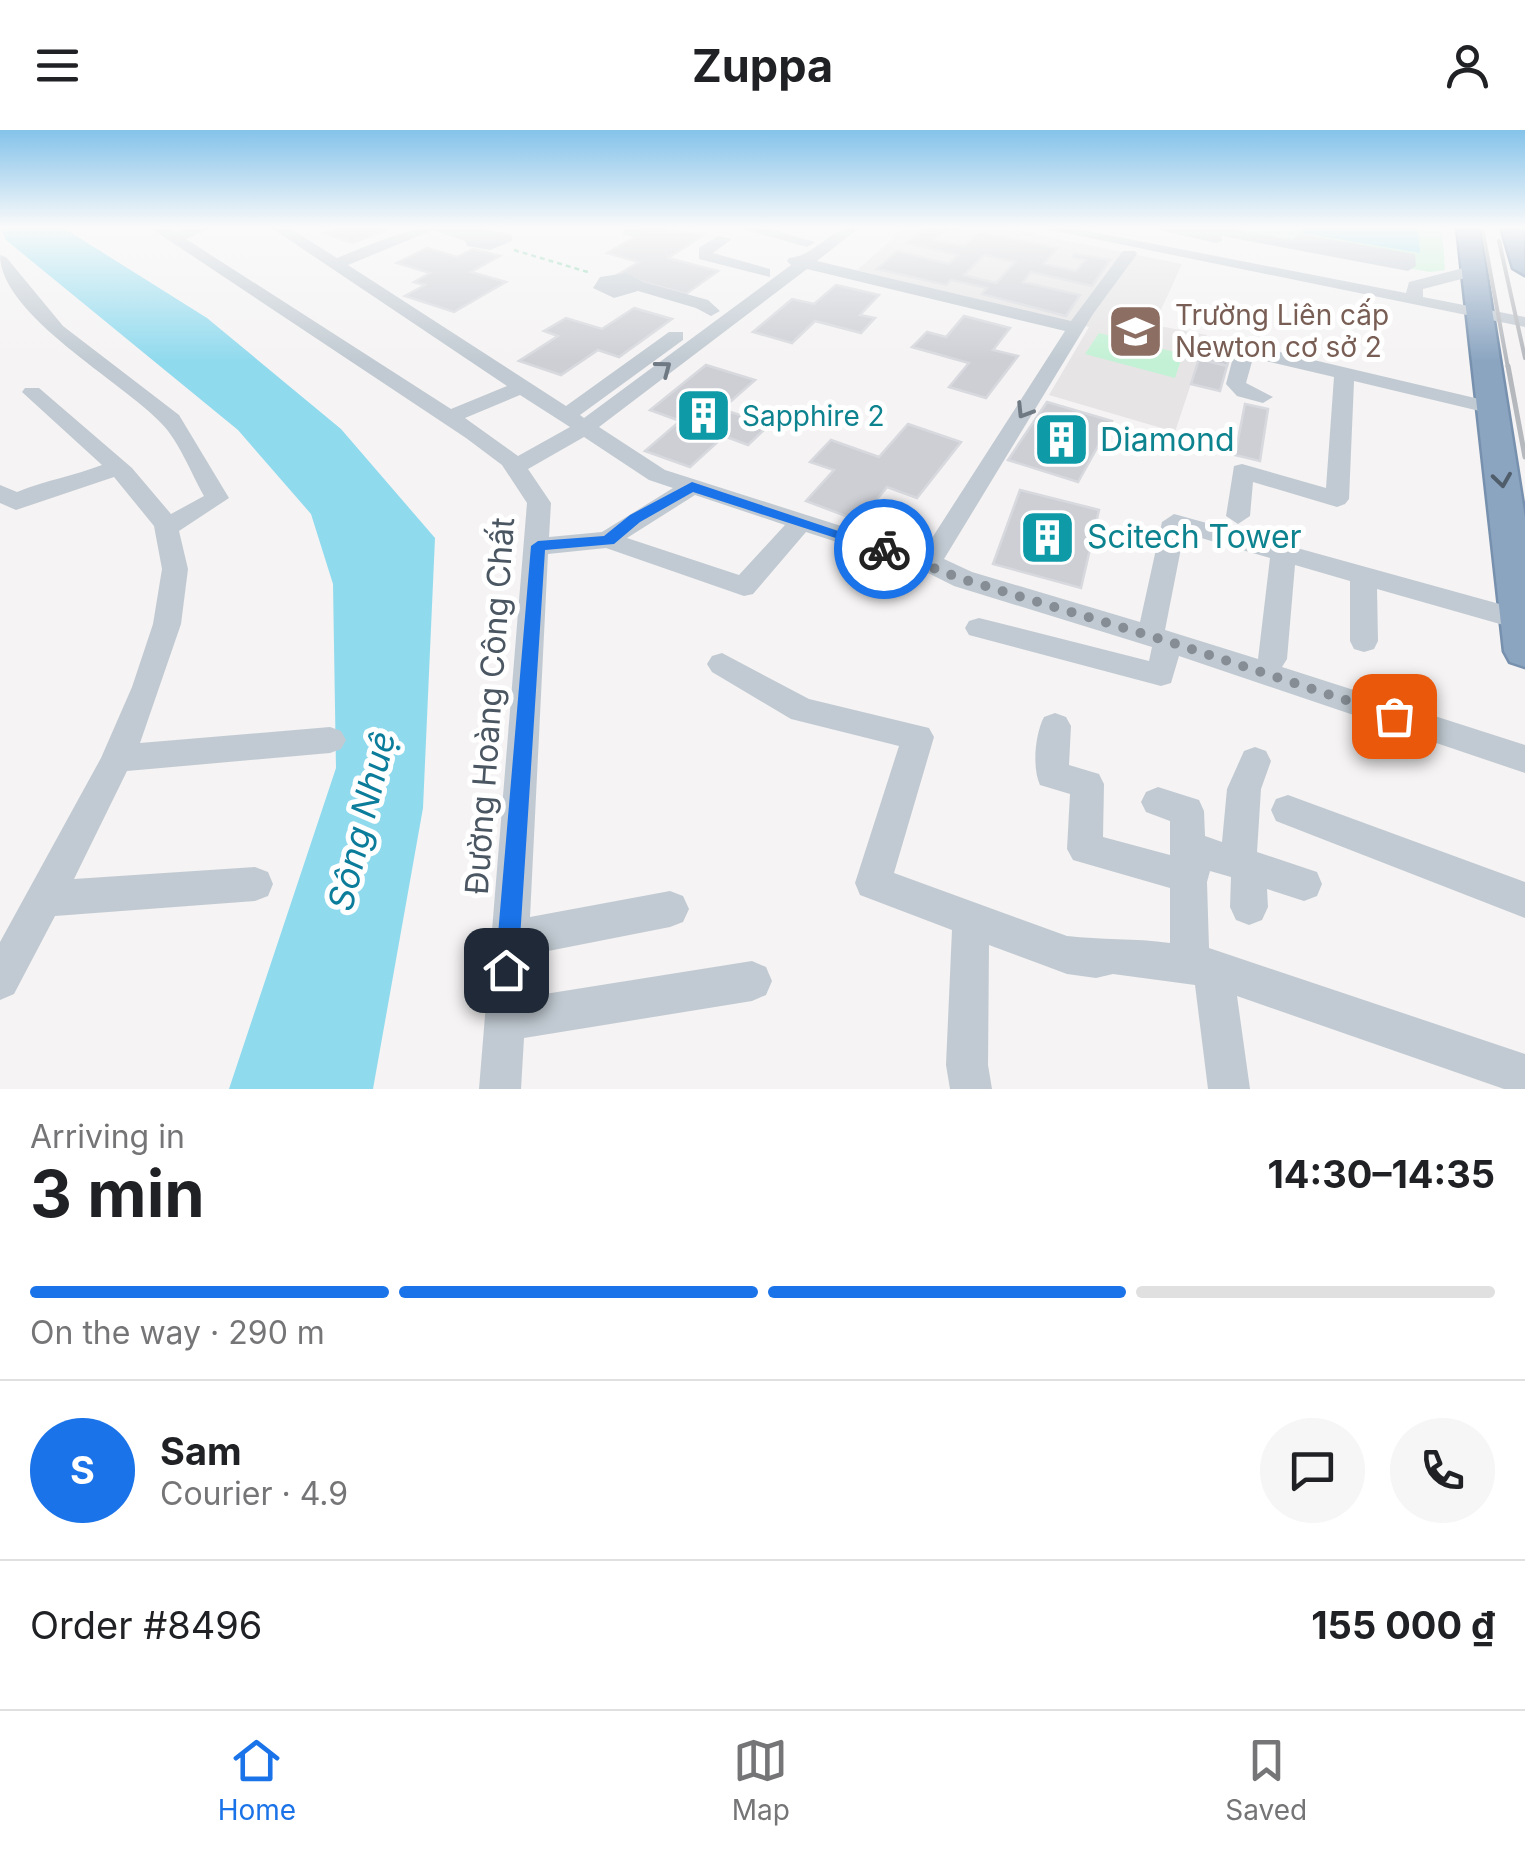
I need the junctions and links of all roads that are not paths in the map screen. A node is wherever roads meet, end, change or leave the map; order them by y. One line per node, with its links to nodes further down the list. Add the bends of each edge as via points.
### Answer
1 (9, 272): 37 (street, via 56,330 171,420 217,498)
2 (227, 272): 29 (street, Đường Hoàng Công Chất)
3 (349, 272): 25 (street)
4 (760, 272): 14 (street)
5 (767, 272): 14 (street)
6 (780, 272): 23 (street)
7 (843, 272): 21 (street)
8 (1117, 272): 21 (street)
9 (1322, 272): 16 (street)
10 (1334, 272): 16 (street)
11 (1349, 272): 16 (street)
12 (1468, 272): 16 (street)
13 (1475, 272): 17 (highway)
14 (764, 273): 19 (street)
15 (623, 285): 19 (street)
16 (1411, 286): 17 (street)
17 (1478, 306): 18 (street); 20 (street); 28 (highway)
18 (1525, 306)
19 (708, 310): 22 (street)
20 (1525, 322)
21 (1076, 328): 41 (street, one-way to 41)
22 (678, 334): 23 (street); 30 (street)
23 (701, 340): 30 (street, one-way to 23)
24 (1344, 372): 27 (street, via 1246,350 1236,384); 28 (street); 35 (street, via 1338,499 1242,471)
25 (524, 386): 29 (street); 30 (street)
26 (32, 392): 32 (street)
27 (1263, 397)
28 (1492, 408): 43 (highway, one-way to 43)
29 (450, 417): 31 (street, Đường Hoàng Công Chất)
30 (576, 421): 31 (street); 33 (street, via 657,475)
31 (515, 467): 39 (street, Đường Hoàng Công Chất, via 539,503)
32 (115, 468): 34 (street, via 16,502); 37 (street)
33 (692, 487): 36 (street); 38 (street)
34 (0, 492)
35 (1238, 516)
36 (801, 522): 38 (street, via 744,587); 41 (street)
37 (167, 528): 51 (street, via 174,566 170,621 148,693)
38 (608, 540): 39 (street)
39 (538, 546): 65 (street, Đường Hoàng Công Chất)
40 (1283, 553): 42 (street); 45 (street, via 1174,522); 48 (street)
41 (928, 563): 45 (street, via 1082,615 1100,609)
42 (1363, 575): 43 (street); 46 (street)
43 (1523, 624)
44 (979, 628): 45 (street, via 1162,675)
45 (1161, 632): 48 (street)
46 (1364, 641)
47 (722, 664): 64 (street, via 802,710 918,737 874,883)
48 (1288, 669): 52 (street)
49 (1054, 726): 57 (street, via 1052,776 1087,784 1085,849)
50 (330, 740): 51 (street)
51 (116, 758): 60 (street)
52 (1525, 759)
53 (1255, 760): 56 (street, via 1244,789)
54 (1158, 802): 57 (street, via 1187,811)
55 (1288, 810): 61 (street)
56 (1244, 865): 57 (street, via 1194,849); 59 (street); 62 (street)
57 (1187, 876): 66 (street)
58 (255, 884): 60 (street)
59 (1304, 884)
60 (43, 899): 67 (street)
61 (1525, 900)
62 (1249, 906)
63 (670, 909): 65 (street)
64 (972, 921): 66 (street, via 1066,956); 72 (street, via 966,1064)
65 (509, 940): 69 (street, Đường Hoàng Công Chất)
66 (1202, 966): 70 (street); 73 (street)
67 (0, 980)
68 (752, 981): 69 (street)
69 (503, 1021): 71 (street, Đường Hoàng Công Chất)
70 (1525, 1074)
71 (500, 1089)
72 (971, 1089)
73 (1229, 1089)

